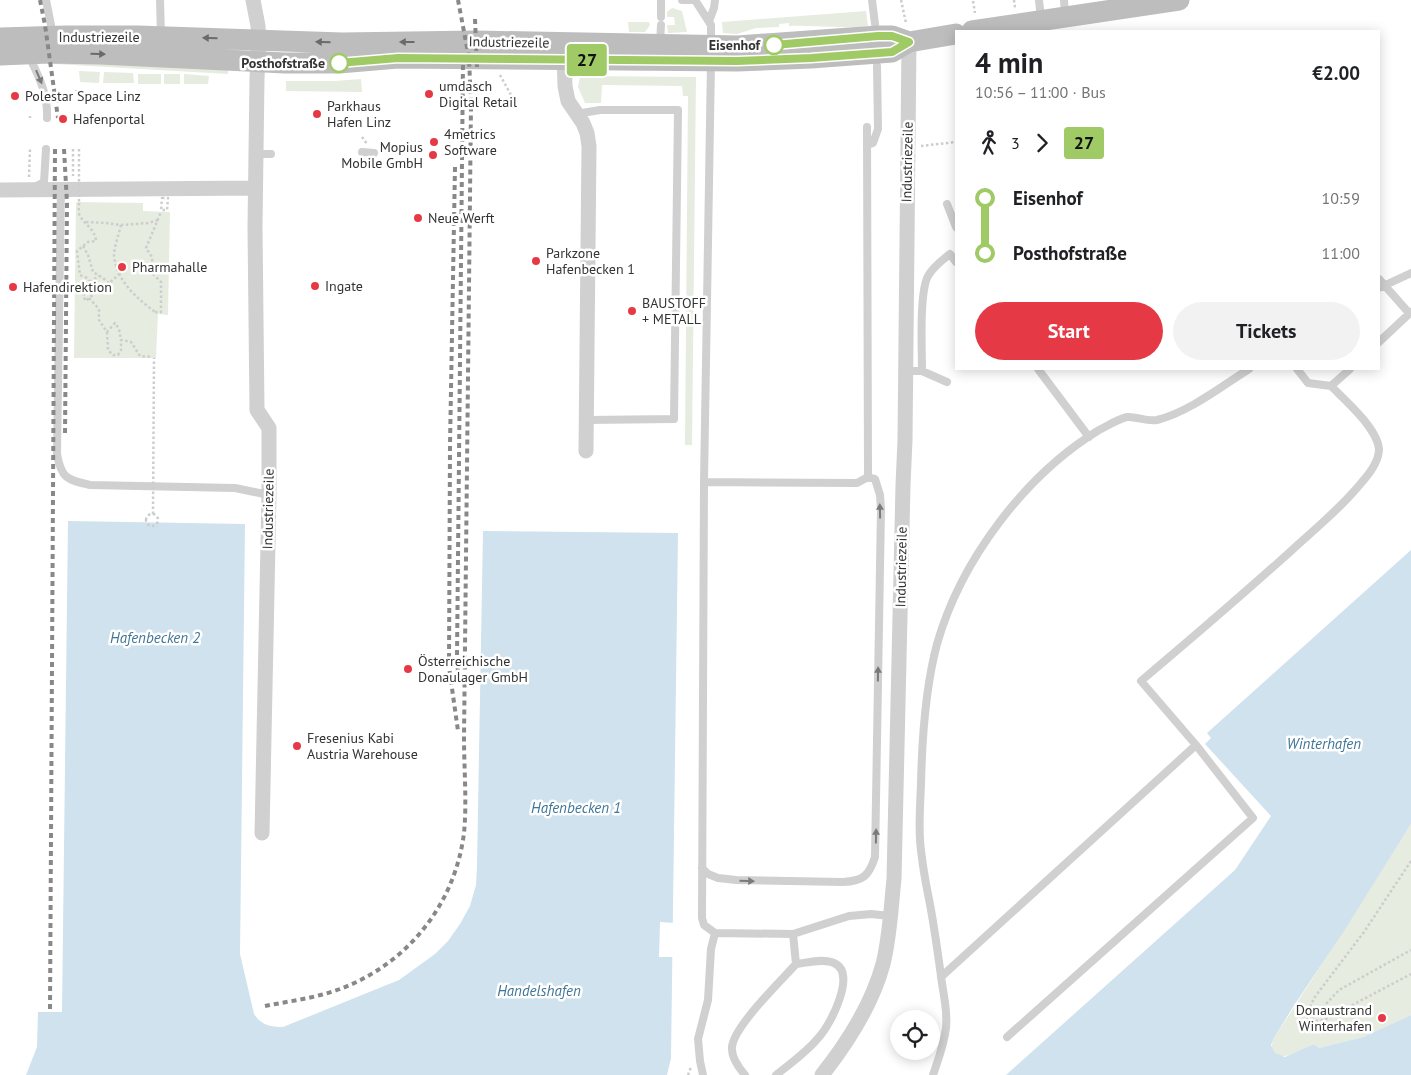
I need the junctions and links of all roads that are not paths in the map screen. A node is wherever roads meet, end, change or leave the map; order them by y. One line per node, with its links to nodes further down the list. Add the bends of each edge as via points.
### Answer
1 (46, 0): 16 (lane)
2 (160, 0): 18 (lane)
3 (253, 0): 21 (street, Industriezeile)
4 (661, 0): 19 (lane)
5 (682, 0): 6 (lane)
6 (691, 0)
7 (695, 0): 13 (lane)
8 (715, 0): 13 (lane)
9 (872, 0): 15 (lane)
10 (1179, 0): 11 (main road)
11 (1065, 8): 12 (main road)
12 (1040, 10): 14 (main road)
13 (709, 21): 25 (lane)
14 (973, 22)
15 (875, 24)
16 (50, 25)
17 (955, 34): 22 (main road, Industriezeile)
18 (161, 37): 20 (main road, Industriezeile); 21 (main road, Industriezeile, one-way to 18)
19 (660, 37): 23 (main road, Industriezeile); 25 (main road, Industriezeile)
20 (0, 38)
21 (259, 40): 23 (main road, Industriezeile, one-way to 21, via 476,41 342,43); 27 (street, Industriezeile)
22 (909, 42): 25 (main road, Industriezeile, via 892,36 878,36); 53 (street, Industriezeile)
23 (564, 51): 27 (main road, Industriezeile, via 338,63); 29 (street, via 565,86 568,101)
24 (28, 54): 26 (main road, Industriezeile); 27 (main road, Industriezeile, one-way to 27, via 100,54); 30 (lane, one-way to 30, via 47,101)
25 (711, 54): 61 (lane)
26 (0, 55)
27 (257, 62): 36 (street, Industriezeile)
28 (877, 66): 32 (lane, via 878,129 873,143)
29 (576, 114): 57 (street, via 585,128 589,146); 57 (lane, via 600,110 678,110 674,420)
30 (47, 118)
31 (867, 127): 32 (lane)
32 (867, 145): 60 (lane)
33 (46, 149): 40 (lane, via 44,182)
34 (362, 152): 35 (lane)
35 (374, 153)
36 (256, 154): 37 (lane); 39 (street, Industriezeile)
37 (272, 154)
38 (67, 185): 39 (street); 40 (street); 62 (lane, via 57,454 62,473 76,482 90,485 235,488)
39 (256, 188): 62 (street, Industriezeile, via 257,410 269,428)
40 (27, 189): 41 (street)
41 (0, 190)
42 (947, 204): 43 (lane)
43 (955, 224)
44 (953, 251): 54 (lane, via 931,272 924,286)
45 (1411, 272): 46 (lane)
46 (1381, 287): 47 (lane)
47 (1410, 313): 48 (lane)
48 (1380, 341)
49 (1039, 370): 58 (lane)
50 (1248, 370): 58 (lane, via 1174,414 1155,421 1128,417)
51 (1298, 370): 56 (lane, via 1308,383)
52 (1349, 370): 56 (lane)
53 (906, 371): 54 (lane); 66 (street, Industriezeile, via 894,879)
54 (922, 371): 55 (lane)
55 (947, 382)
56 (1331, 386): 63 (lane, via 1376,438 1379,450 1376,462 1346,501 1141,681)
57 (586, 420): 59 (street)
58 (1089, 437): 70 (lane, via 1045,471 1004,517 961,585 937,645 924,724 920,840)
59 (586, 451)
60 (868, 476): 61 (lane, via 857,483); 65 (lane, one-way to 60, via 718,878 736,880 843,882 855,882 872,869 875,857 881,508 875,479)
61 (704, 482): 65 (lane)
62 (269, 494): 64 (street, Industriezeile)
63 (1196, 745): 70 (lane); 71 (lane, via 1253,818)
64 (262, 833)
65 (702, 868): 67 (lane, via 702,918 704,925)
66 (890, 916): 68 (lane, via 849,916); 75 (street, Industriezeile, via 883,964 871,997 858,1023)
67 (715, 933): 68 (lane); 72 (lane, via 708,1000 698,1039)
68 (793, 934): 69 (lane)
69 (796, 964): 73 (lane, via 744,1023 733,1041 734,1058); 74 (lane, via 832,962 843,971 843,987 820,1036)
70 (941, 977): 76 (lane, via 946,1027)
71 (1007, 1037)
72 (703, 1075)
73 (745, 1075)
74 (776, 1075)
75 (822, 1075)
76 (933, 1075)

